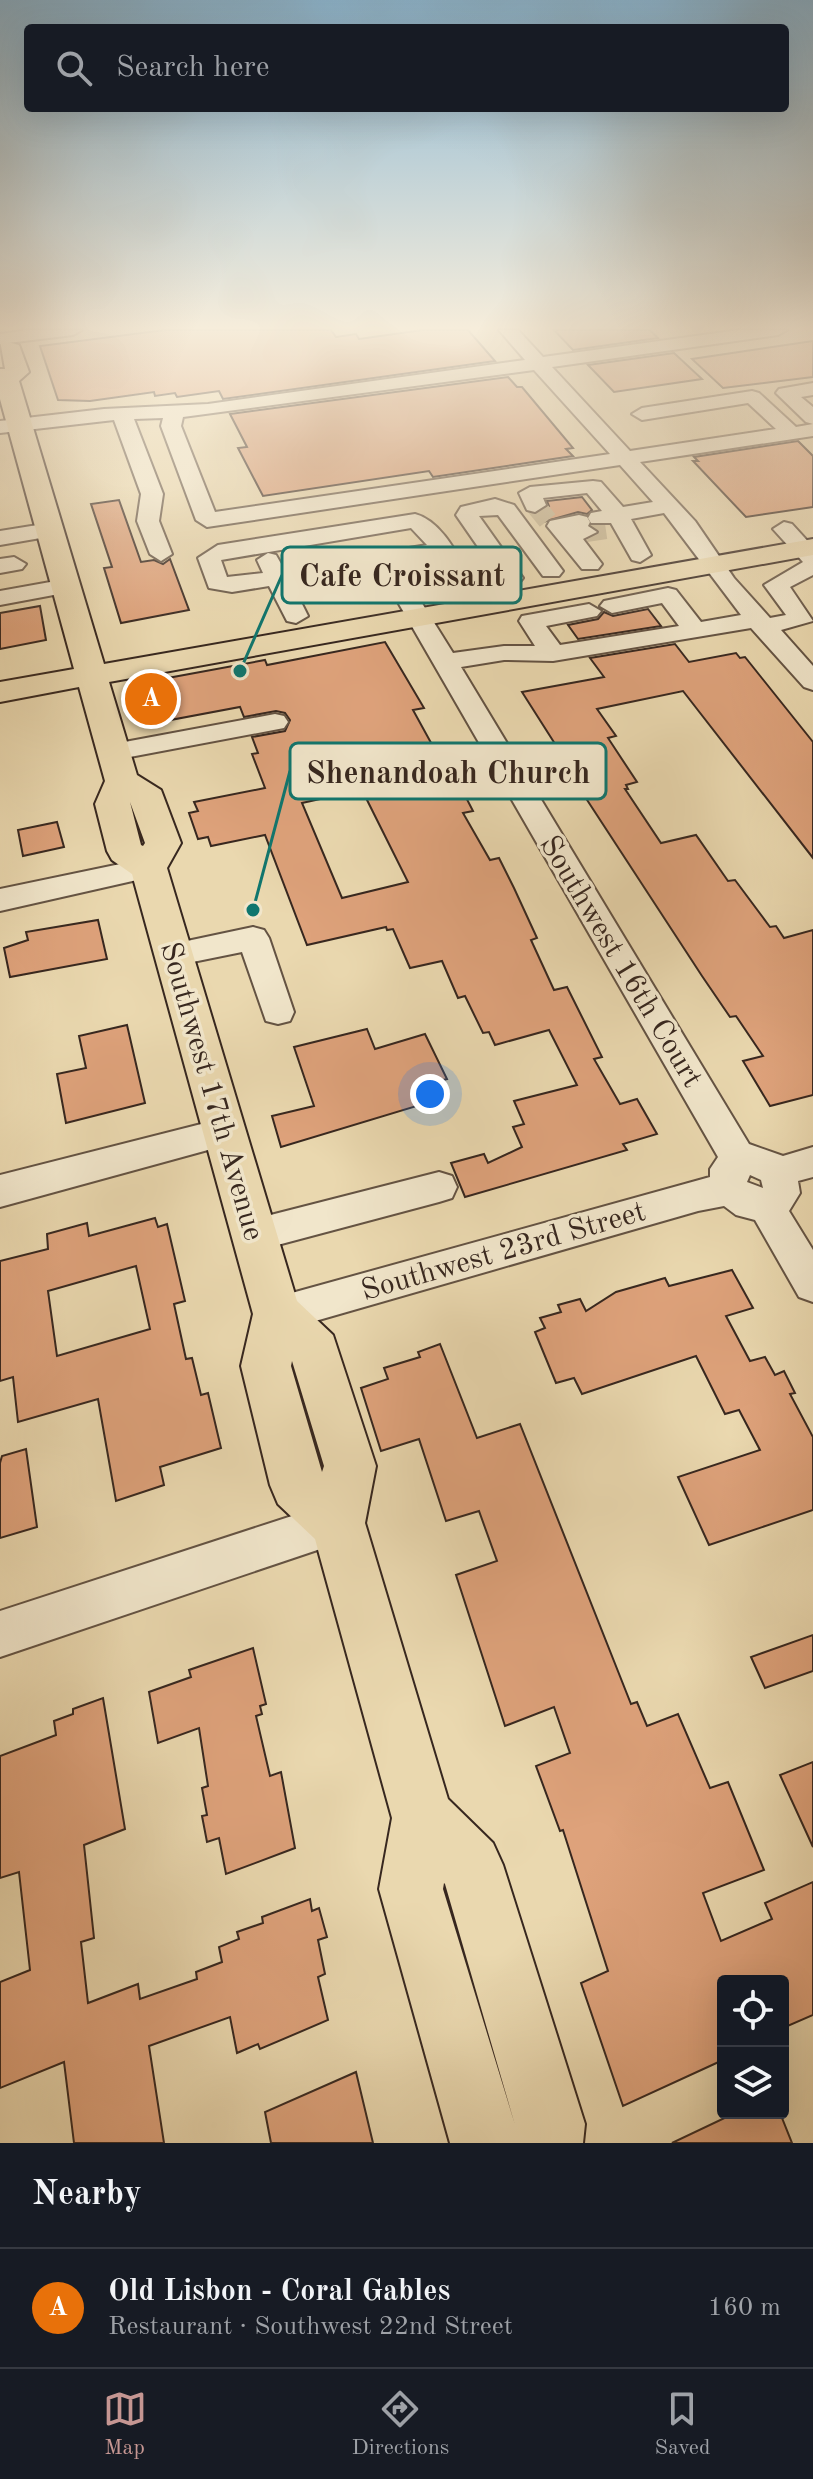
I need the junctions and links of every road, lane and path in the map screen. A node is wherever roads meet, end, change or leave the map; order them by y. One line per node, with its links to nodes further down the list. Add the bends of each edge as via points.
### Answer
1 (12, 430): 16 (main road, Southwest 17th Avenue)
2 (128, 430): 22 (street, via 152,494 148,521)
3 (173, 430): 12 (street, via 207,520)
4 (599, 430): 12 (street)
5 (657, 430): 11 (street)
6 (704, 430): 10 (street)
7 (745, 430): 9 (street)
8 (807, 430): 9 (street)
9 (753, 438): 10 (street)
10 (718, 444): 11 (street)
11 (675, 450): 12 (street)
12 (623, 456): 13 (street)
13 (651, 487): 14 (street); 15 (street)
14 (603, 495): 17 (street); 17 (street, via 588,486 539,490 529,497)
15 (668, 506): 17 (street); 23 (street)
16 (50, 530): 18 (street); 27 (main road, Southwest 17th Avenue)
17 (590, 530): 23 (main road); 24 (main road)
18 (0, 538)
19 (261, 545): 21 (street, via 415,521); 25 (street); 25 (street, via 211,555 217,583)
20 (807, 546): 23 (main road); 32 (street, via 776,585 802,619)
21 (440, 550): 25 (street); 28 (street)
22 (161, 554)
23 (707, 554): 30 (main road); 32 (street)
24 (551, 571): 26 (main road); 26 (street, via 506,510 495,506 469,512)
25 (277, 578): 31 (street)
26 (511, 578): 28 (main road)
27 (67, 586): 29 (street); 36 (main road, Southwest 17th Avenue)
28 (464, 587): 30 (main road)
29 (0, 598)
30 (412, 607): 31 (main road); 35 (street, Southwest 16th Court); 36 (main road)
31 (296, 616): 36 (main road)
32 (760, 623): 33 (street); 38 (street)
33 (695, 631): 34 (street); 34 (street, via 668,595 531,621)
34 (553, 654): 35 (street, via 504,653)
35 (445, 662): 48 (street, Southwest 16th Court)
36 (89, 663): 37 (main road); 39 (main road); 41 (main road, Southwest 17th Avenue)
37 (0, 667)
38 (813, 682)
39 (0, 692)
40 (275, 722): 41 (street)
41 (118, 767): 42 (main road, Southwest 17th Avenue, via 112,804 125,851)
42 (149, 868): 43 (street); 44 (main road, Southwest 17th Avenue)
43 (0, 900)
44 (173, 955): 45 (street, via 253,938); 46 (main road, Southwest 17th Avenue)
45 (278, 1012)
46 (225, 1132): 51 (street); 52 (main road, Southwest 17th Avenue)
47 (813, 1162): 50 (street)
48 (734, 1175): 50 (street, via 756,1159); 54 (street, Southwest 23rd Street, via 698,1195)
49 (439, 1187): 52 (street)
50 (772, 1189): 53 (street)
51 (0, 1191)
52 (255, 1235): 54 (main road, Southwest 17th Avenue)
53 (813, 1285)
54 (277, 1314): 55 (main road, Southwest 17th Avenue, via 266,1366 297,1485)
55 (338, 1523): 56 (street); 57 (main road)
56 (0, 1634)
57 (423, 1818): 58 (main road, via 411,1889); 59 (main road, via 471,1865 550,2124)
58 (485, 2143)
59 (548, 2143)

